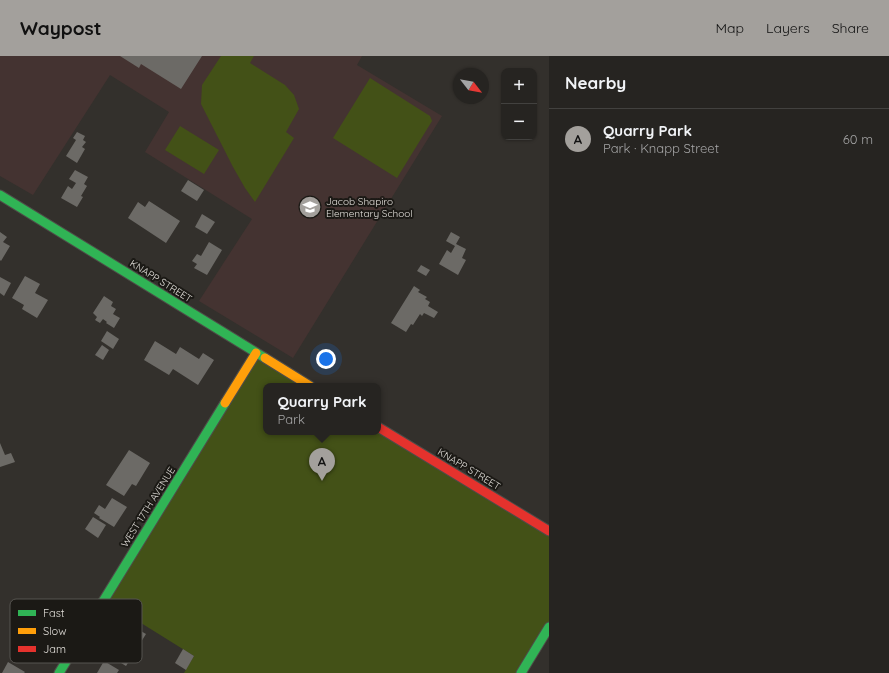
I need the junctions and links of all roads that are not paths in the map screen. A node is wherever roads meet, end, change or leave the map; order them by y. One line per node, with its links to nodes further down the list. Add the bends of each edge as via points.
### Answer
1 (0, 195): 2 (street, KNAPP STREET)
2 (256, 353): 3 (street, KNAPP STREET); 6 (street, WEST 17TH AVENUE)
3 (305, 383)
4 (381, 429): 5 (street, KNAPP STREET)
5 (549, 530)
6 (105, 599)
7 (549, 627): 10 (street)
8 (65, 663): 9 (street, WEST 17TH AVENUE)
9 (59, 673)
10 (521, 673)

